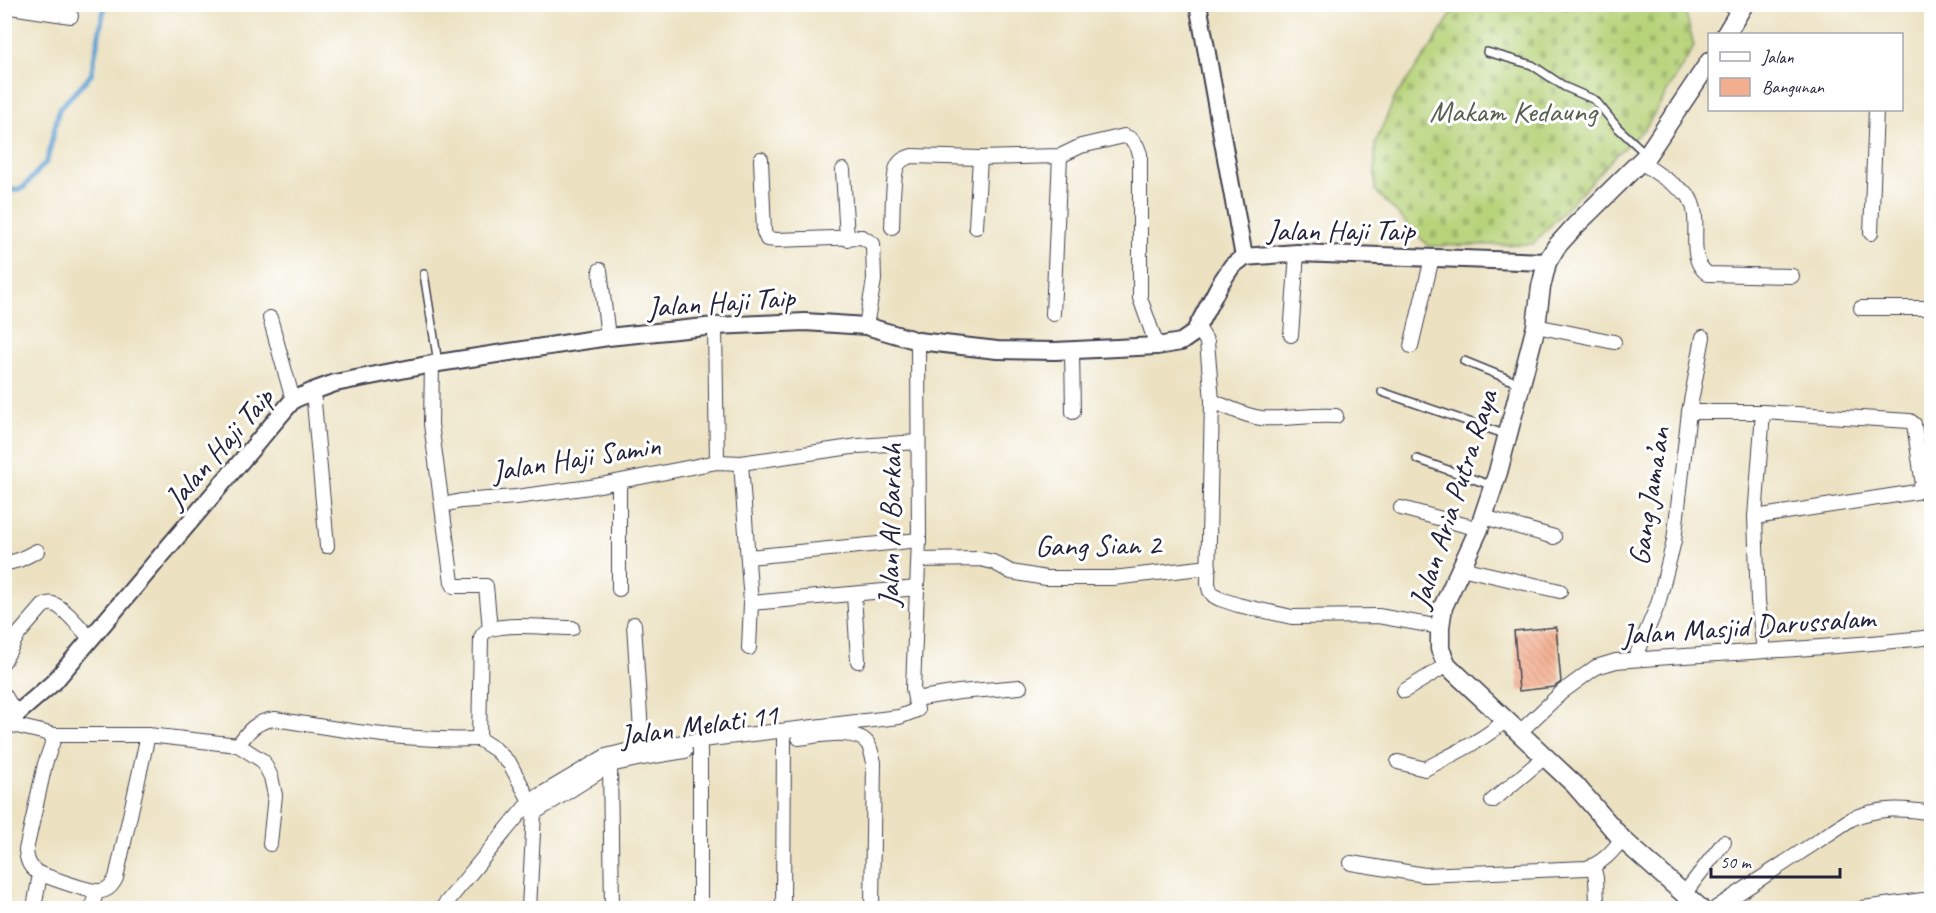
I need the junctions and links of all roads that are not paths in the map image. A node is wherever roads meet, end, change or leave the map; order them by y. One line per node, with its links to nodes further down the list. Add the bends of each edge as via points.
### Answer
1 (1198, 4): 19 (street)
2 (4, 6): 4 (street)
3 (1735, 7): 5 (main road)
4 (71, 16)
5 (1726, 33)
6 (1487, 52): 12 (lane, via 1532,65 1565,87 1595,100)
7 (1708, 64): 12 (main road, Jalan Aria Putra Raya)
8 (1876, 111): 16 (street)
9 (1060, 156): 10 (street); 27 (street); 38 (street, via 1081,146 1124,136 1137,146 1140,298)
10 (981, 158): 14 (street, via 902,159 896,169); 15 (street)
11 (761, 159): 17 (street, via 767,239)
12 (1644, 159): 21 (main road, Jalan Aria Putra Raya, via 1575,226); 24 (street, via 1692,200 1696,255 1702,270 1708,274)
13 (843, 170): 17 (street)
14 (892, 226)
15 (976, 227)
16 (1871, 233)
17 (847, 239): 30 (street, via 867,238 874,246 874,280)
18 (1297, 253): 19 (street, Jalan Haji Taip); 20 (street, Jalan Haji Taip); 33 (street)
19 (1244, 257): 32 (street, Jalan Haji Taip, via 1220,284)
20 (1432, 258): 21 (street, Jalan Haji Taip); 39 (street)
21 (1547, 262): 31 (main road, Jalan Aria Putra Raya)
22 (600, 270): 34 (street)
23 (424, 274): 42 (lane)
24 (1792, 276)
25 (1861, 308): 26 (street)
26 (1932, 308)
27 (1053, 314)
28 (270, 318): 46 (street)
29 (715, 326): 30 (street, Jalan Haji Taip, via 805,322); 34 (street, Jalan Haji Taip); 55 (street)
30 (866, 326): 36 (street, Jalan Haji Taip)
31 (1536, 326): 37 (street); 43 (main road, Jalan Aria Putra Raya)
32 (1198, 327): 38 (street, Jalan Haji Taip, via 1181,342); 47 (street, via 1207,342)
33 (1291, 335)
34 (608, 337): 42 (street, Jalan Haji Taip)
35 (1703, 337): 49 (street, Gang Jama’an)
36 (918, 341): 40 (street, Jalan Haji Taip, via 997,350); 53 (street, Jalan Al Barkah)
37 (1614, 342)
38 (1157, 346): 40 (street, Jalan Haji Taip)
39 (1412, 346)
40 (1072, 350): 48 (street)
41 (1464, 361): 43 (lane)
42 (435, 364): 44 (street, Jalan Haji Taip, via 335,383); 59 (street, via 431,424)
43 (1521, 384): 52 (main road, Jalan Aria Putra Raya)
44 (313, 391): 46 (street, Jalan Haji Taip); 65 (street)
45 (1382, 392): 52 (lane)
46 (293, 400): 82 (street, Jalan Haji Taip)
47 (1212, 401): 51 (street, via 1262,418); 70 (street)
48 (1073, 412)
49 (1689, 412): 50 (street); 85 (street, Gang Jama’an, via 1674,541 1658,604)
50 (1763, 412): 61 (street); 61 (street, via 1910,421 1916,429 1923,485 1916,492)
51 (1336, 416)
52 (1507, 435): 58 (main road, Jalan Aria Putra Raya)
53 (918, 442): 56 (street, Jalan Haji Samin, via 858,446); 64 (street, Jalan Al Barkah)
54 (1417, 459): 58 (lane)
55 (717, 462): 56 (street, Jalan Haji Samin); 57 (street, Jalan Haji Samin)
56 (741, 463): 67 (street)
57 (619, 482): 59 (street, Jalan Haji Samin); 73 (street)
58 (1493, 486): 62 (main road, Jalan Aria Putra Raya)
59 (443, 506): 80 (street, via 452,582 454,586 486,586)
60 (1401, 508): 62 (street)
61 (1755, 518): 84 (street)
62 (1481, 523): 63 (street); 71 (main road, Jalan Aria Putra Raya)
63 (1554, 537)
64 (919, 540): 67 (street); 68 (street, Jalan Al Barkah)
65 (327, 546)
66 (37, 551): 69 (street)
67 (749, 557): 76 (street)
68 (919, 560): 70 (street, Gang Sian 2, via 980,559 1011,572 1046,578 1113,578); 72 (street, Jalan Al Barkah)
69 (4, 564)
70 (1209, 567): 78 (street, via 1210,591 1239,605 1292,617 1378,616)
71 (1461, 568): 74 (street); 78 (main road, Jalan Aria Putra Raya, via 1443,607)
72 (917, 588): 75 (street); 92 (street, Jalan Al Barkah, via 913,688)
73 (619, 589)
74 (1560, 591)
75 (854, 594): 76 (street); 87 (street)
76 (751, 603): 83 (street)
77 (634, 624): 101 (street)
78 (1440, 627): 88 (main road, Jalan Aria Putra Raya, via 1440,649)
79 (572, 628): 80 (street)
80 (490, 629): 98 (street, via 481,638)
81 (1932, 637): 84 (street, Jalan Masjid Darussalam)
82 (91, 639): 86 (street, via 60,608 48,604 17,636); 94 (street, Jalan Haji Taip, via 54,682)
83 (749, 648)
84 (1764, 651): 85 (street, Jalan Masjid Darussalam)
85 (1635, 659): 95 (street, Jalan Masjid Darussalam, via 1596,667 1562,692)
86 (4, 661)
87 (858, 661)
88 (1448, 665): 90 (street); 93 (main road)
89 (1020, 687): 92 (street, via 959,692)
90 (1404, 691)
91 (4, 694): 94 (street)
92 (916, 705): 101 (street, via 899,717)
93 (1506, 720): 95 (main road); 104 (street, via 1478,741 1425,769)
94 (10, 722): 96 (street)
95 (1521, 732): 103 (main road)
96 (55, 735): 97 (street); 114 (street, via 26,850 28,864)
97 (148, 735): 100 (street); 115 (street, via 116,878 108,889)
98 (479, 739): 100 (street, via 446,741 386,736 275,719 256,723); 106 (street, via 510,764)
99 (784, 739): 102 (street, Jalan Melati 11); 125 (street); 126 (street, Jalan Melati 11, via 848,734 865,740 869,746 874,762)
100 (238, 745): 111 (street, via 263,761 271,777 276,795)
101 (642, 747): 106 (street, via 606,756)
102 (700, 748): 105 (street, Jalan Melati 11); 124 (street)
103 (1546, 756): 107 (street); 109 (main road)
104 (1398, 762)
105 (610, 765): 122 (street, Jalan Melati 11, via 534,813); 123 (street)
106 (530, 801): 121 (street)
107 (1492, 801)
108 (1932, 813): 127 (street, via 1883,809 1851,819)
109 (1622, 838): 113 (street, via 1611,853); 118 (main road)
110 (1724, 842): 118 (street)
111 (270, 844)
112 (1351, 863): 113 (street, via 1425,875)
113 (1593, 866): 117 (street)
114 (40, 874): 115 (street); 119 (street)
115 (96, 892): 120 (street)
116 (1923, 900): 128 (street)
117 (1597, 903)
118 (1694, 904)
119 (34, 909)
120 (92, 909)
121 (442, 909)
122 (529, 909)
123 (612, 909)
124 (700, 909)
125 (783, 909)
126 (872, 909)
127 (1716, 909)
128 (1863, 909)

